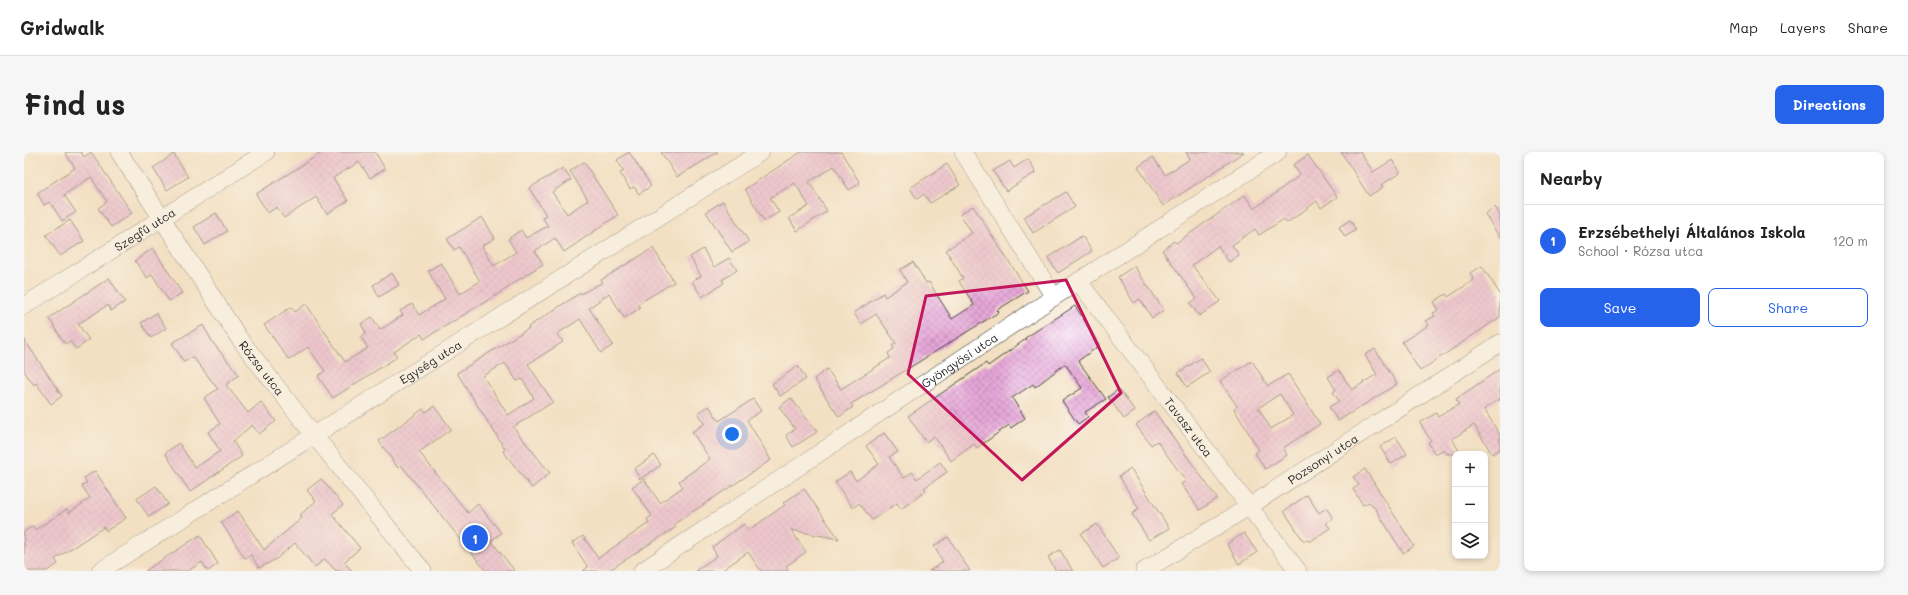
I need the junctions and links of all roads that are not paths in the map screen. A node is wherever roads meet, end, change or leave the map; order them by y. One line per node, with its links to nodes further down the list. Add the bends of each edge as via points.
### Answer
1 (119, 152): 6 (street, Rózsa utca)
2 (266, 152): 6 (street, Szegfű utca)
3 (761, 152): 11 (street, Egység utca)
4 (963, 152): 8 (street)
5 (1278, 152): 7 (street, Gyöngyösi utca)
6 (163, 219): 9 (street, Szegfű utca); 11 (street, Rózsa utca, via 239,338)
7 (1079, 282): 8 (street, Gyöngyösi utca); 12 (street, Tavasz utca)
8 (1054, 297): 15 (street, Gyöngyösi utca)
9 (24, 306)
10 (1500, 343): 12 (street, Pozsonyi utca)
11 (313, 434): 13 (street, Egység utca); 14 (street, Rózsa utca)
12 (1250, 506): 16 (street, Pozsonyi utca); 17 (street, Tavasz utca)
13 (100, 571)
14 (423, 571)
15 (642, 571)
16 (1144, 571)
17 (1298, 571)

